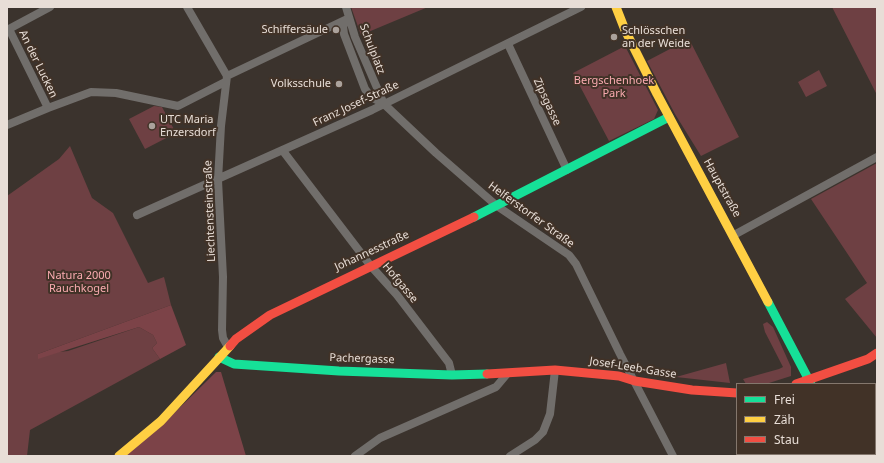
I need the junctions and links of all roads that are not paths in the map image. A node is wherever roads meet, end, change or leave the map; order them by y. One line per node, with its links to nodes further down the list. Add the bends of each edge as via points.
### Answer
1 (50, 7): 6 (street)
2 (187, 7): 10 (street)
3 (346, 7): 7 (street)
4 (581, 7): 9 (street, Franz Josef-Straße)
5 (616, 7): 13 (main road, Hauptstraße)
6 (38, 10): 8 (street)
7 (349, 18): 10 (street); 11 (street, Schulplatz)
8 (8, 30): 12 (street, An der Lucken)
9 (508, 44): 11 (street, Franz Josef-Straße); 17 (street, Zipsgasse)
10 (226, 79): 12 (street, via 178,106 116,93 91,92); 18 (street, Liechtensteinstraße)
11 (384, 104): 15 (street, Franz Josef-Straße); 19 (street, Helferstorfer Straße)
12 (48, 108): 14 (street)
13 (669, 117): 17 (main road, Johannesstraße); 21 (main road, Hauptstraße)
14 (7, 125)
15 (283, 151): 18 (street, Franz Josef-Straße); 22 (street, Hofgasse)
16 (877, 157): 21 (street)
17 (567, 170): 19 (main road, Johannesstraße)
18 (218, 180): 20 (street, Franz Josef-Straße); 23 (street, Liechtensteinstraße, via 223,278 222,330)
19 (497, 206): 22 (main road, Johannesstraße); 29 (street, Helferstorfer Straße, via 573,259)
20 (137, 215)
21 (734, 235): 30 (main road, Hauptstraße)
22 (370, 266): 23 (main road, Johannesstraße, via 270,315); 27 (street, Hofgasse, via 449,363)
23 (228, 347): 25 (main road, Johannesstraße)
24 (877, 353): 30 (main road)
25 (219, 357): 27 (main road, Pachergasse, via 234,364 339,371); 32 (main road, Johannesstraße, via 161,421)
26 (555, 370): 28 (main road, Josef-Leeb-Gasse); 29 (main road, Josef-Leeb-Gasse, via 619,376); 34 (street, via 548,424 536,440)
27 (452, 374): 28 (main road, Pachergasse)
28 (507, 374): 33 (street, via 496,387 380,438)
29 (635, 381): 31 (main road, Josef-Leeb-Gasse, via 692,390); 35 (street, Helferstorfer Straße)
30 (810, 382)
31 (736, 393)
32 (119, 456)
33 (355, 456)
34 (510, 456)
35 (673, 456)

